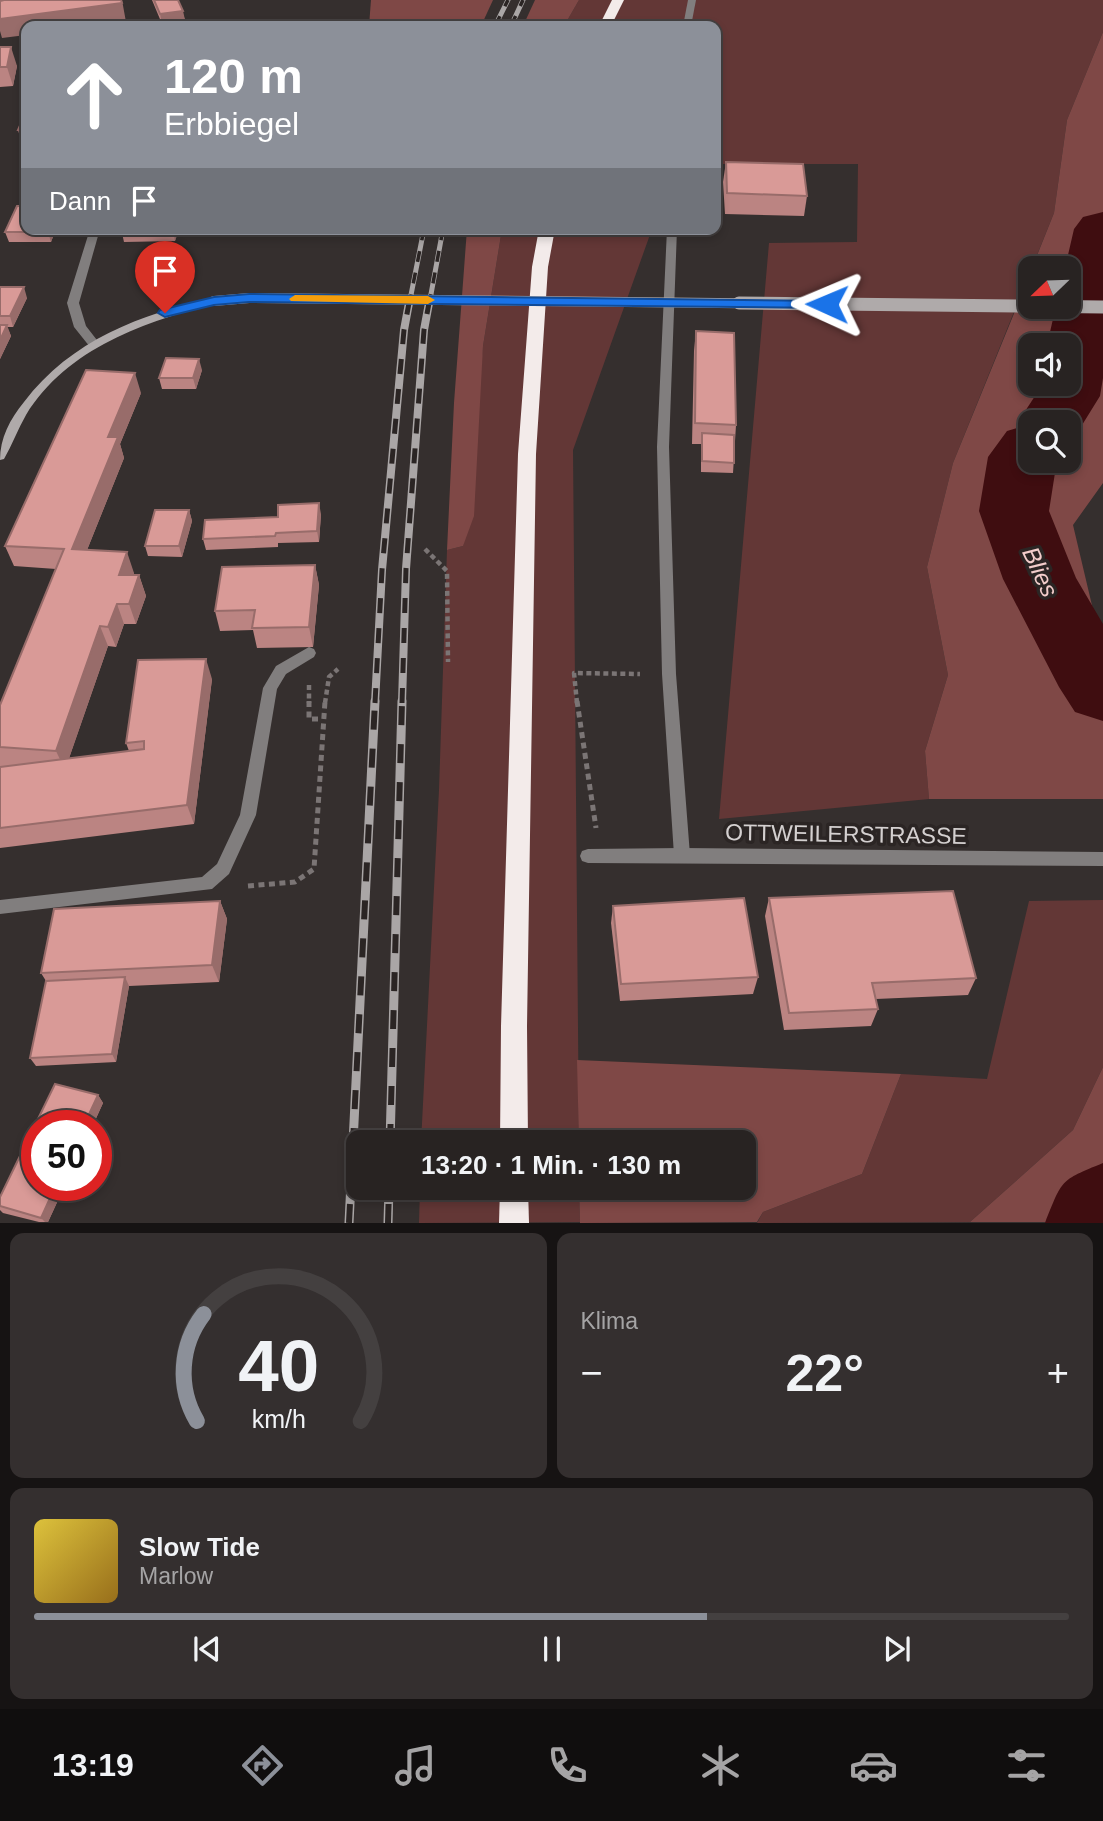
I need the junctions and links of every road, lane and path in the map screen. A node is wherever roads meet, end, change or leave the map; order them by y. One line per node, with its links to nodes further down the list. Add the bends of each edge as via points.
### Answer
1 (618, 0): 3 (highway)
2 (692, 0): 4 (street)
3 (608, 21)
4 (688, 21)
5 (93, 235): 9 (street, via 73,303 80,327)
6 (546, 235): 23 (highway, via 527,454)
7 (672, 235): 15 (street, via 663,447)
8 (1103, 307): 9 (main road, bridge, via 262,298 214,301 147,319)
9 (94, 344): 10 (main road, via 58,370 23,412)
10 (0, 456)
11 (425, 549): 13 (path, via 447,571)
12 (309, 653): 21 (street, via 281,670 270,688 248,815 223,869)
13 (448, 662)
14 (338, 669): 17 (path, via 329,677)
15 (669, 674): 18 (street); 19 (path, via 575,673)
16 (309, 707): 17 (path, via 309,719)
17 (323, 719): 21 (path, via 314,869 295,882 227,888)
18 (682, 855): 19 (street, OTTWEILERSTRASSE); 20 (street, OTTWEILERSTRASSE)
19 (595, 857)
20 (1103, 859)
21 (206, 884): 22 (street)
22 (0, 907)
23 (514, 1130)
24 (514, 1200): 25 (highway)
25 (514, 1223)

